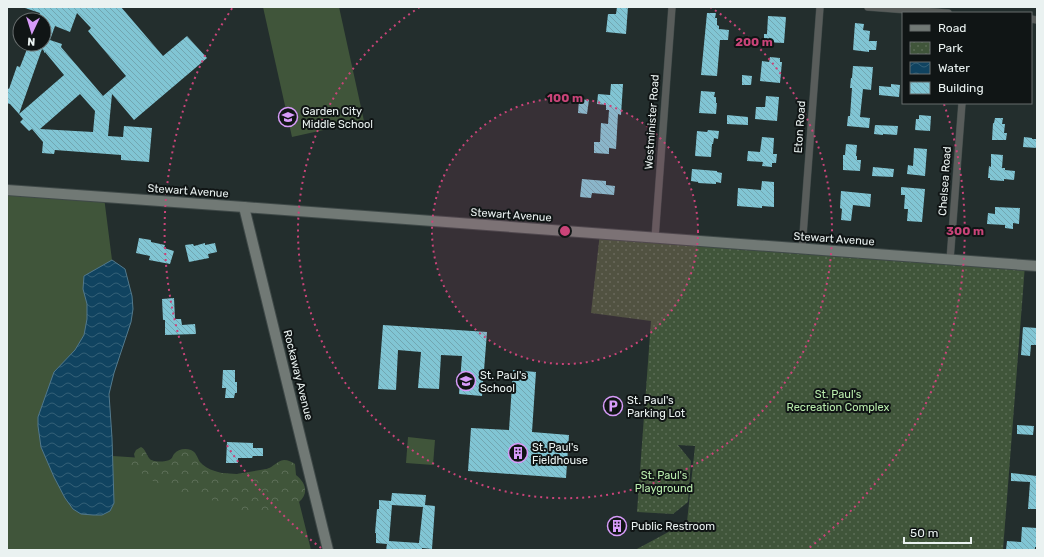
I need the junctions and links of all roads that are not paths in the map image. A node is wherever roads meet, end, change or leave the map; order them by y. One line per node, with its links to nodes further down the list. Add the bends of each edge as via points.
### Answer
1 (672, 7): 8 (street, Westminister Road)
2 (820, 7): 9 (street, Eton Road)
3 (868, 7): 4 (street)
4 (935, 12)
5 (962, 104): 10 (street, Chelsea Road)
6 (7, 190): 7 (main road, Stewart Avenue)
7 (244, 207): 8 (main road, Stewart Avenue); 12 (main road, Rockaway Avenue)
8 (655, 238): 9 (main road, Stewart Avenue)
9 (802, 248): 10 (main road, Stewart Avenue)
10 (950, 260): 11 (main road, Stewart Avenue)
11 (1037, 266)
12 (328, 550)

